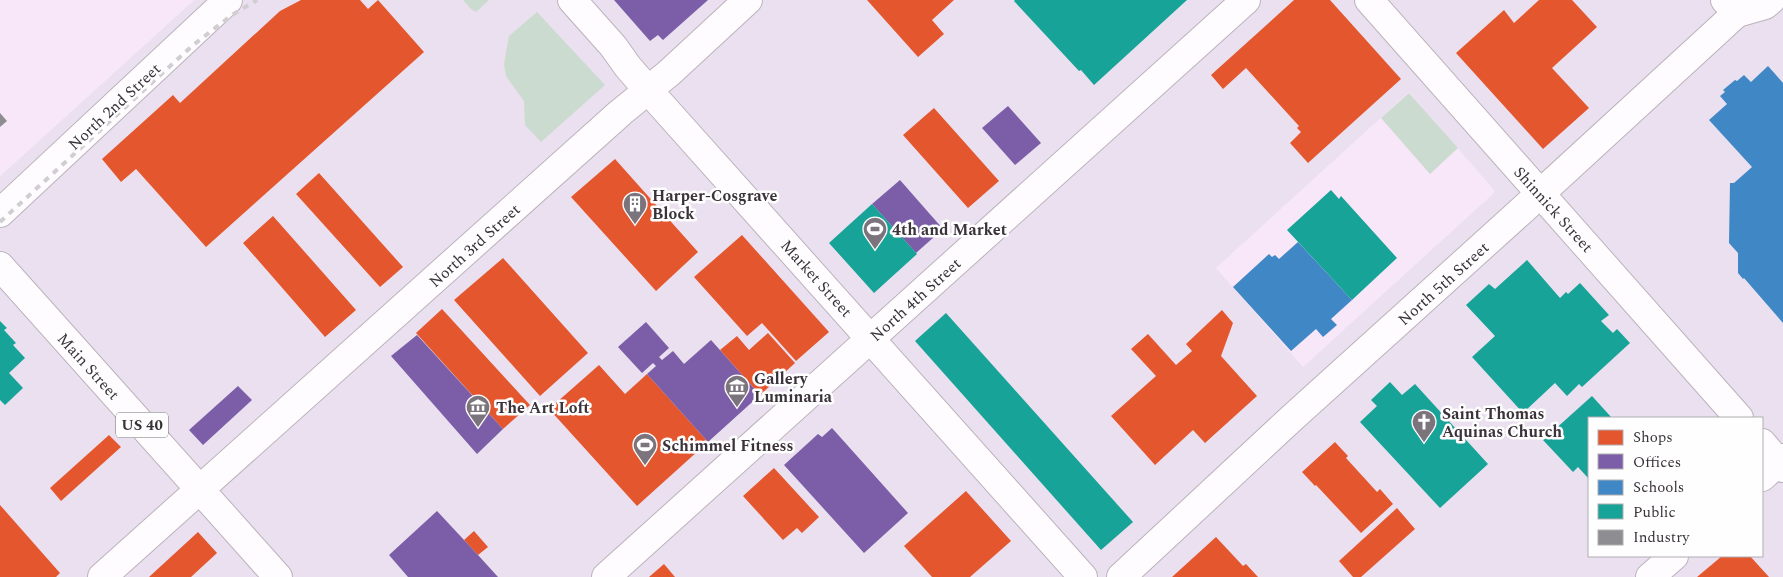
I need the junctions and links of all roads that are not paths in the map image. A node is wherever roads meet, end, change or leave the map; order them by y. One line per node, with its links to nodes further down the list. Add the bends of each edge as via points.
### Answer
1 (228, 0): 10 (street, North 2nd Street)
2 (572, 0): 8 (street, Market Street)
3 (748, 0): 8 (street, North 3rd Street)
4 (1246, 0): 12 (street, North 4th Street)
5 (1369, 0): 9 (street, Shinnick Street)
6 (1771, 0): 7 (street, North 5th Street, via 1765,5)
7 (1735, 4): 9 (street, North 5th Street)
8 (648, 90): 12 (street, Market Street); 14 (street, North 3rd Street)
9 (1540, 194): 13 (street, Shinnick Street); 20 (street, North 5th Street)
10 (0, 213)
11 (0, 266): 14 (street, Main Street / US 40)
12 (871, 338): 18 (street, North 4th Street); 19 (street, Market Street)
13 (1738, 417)
14 (199, 489): 16 (street, North 3rd Street); 17 (street, Main Street / US 40)
15 (1673, 557): 21 (street)
16 (102, 577)
17 (278, 577)
18 (606, 577)
19 (1083, 577)
20 (1121, 577)
21 (1650, 577)

